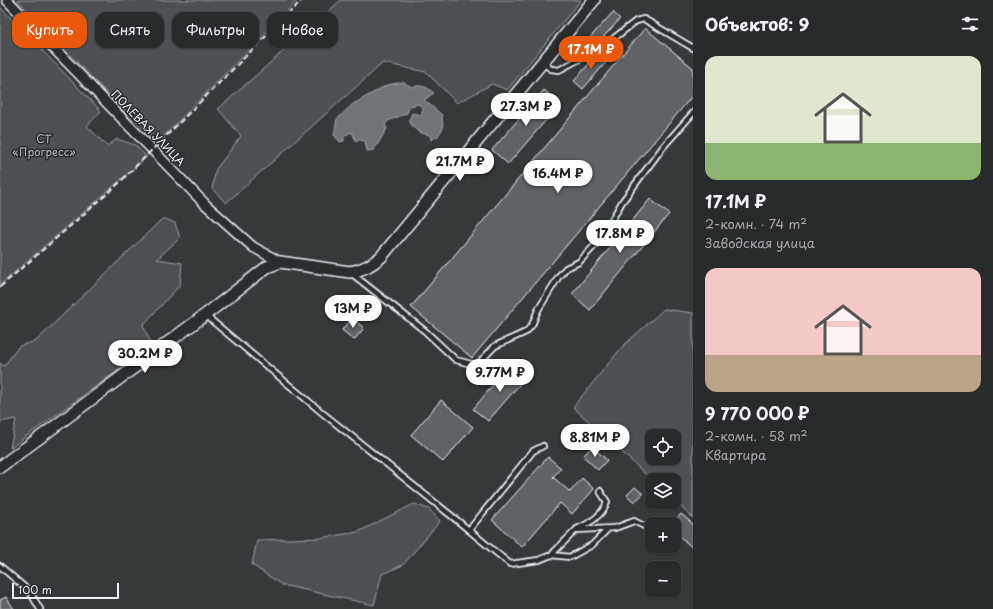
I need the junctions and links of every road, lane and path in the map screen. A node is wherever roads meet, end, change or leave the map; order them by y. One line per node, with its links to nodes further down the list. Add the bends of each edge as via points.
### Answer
1 (7, 0): 6 (street, ПОЛЕВАЯ УЛИЦА, via 206,205 253,247)
2 (594, 0): 4 (street)
3 (693, 48): 4 (lane, via 644,18 636,21 604,46 559,70 551,69)
4 (543, 63): 7 (street, via 392,245 370,266)
5 (693, 113): 7 (lane, via 663,147 622,202 601,239 579,262 566,268 538,310 532,325 526,332 495,346 478,364 456,360 425,331)
6 (280, 262): 7 (street); 8 (street, via 266,267)
7 (350, 272)
8 (205, 315): 10 (street); 14 (lane, via 325,415)
9 (543, 446): 14 (lane, via 533,451)
10 (0, 467)
11 (600, 491): 15 (lane, via 607,502 604,509 591,523)
12 (645, 526): 13 (lane, via 634,521)
13 (608, 528): 15 (lane); 16 (lane, via 592,545 570,556)
14 (470, 530): 16 (lane, via 510,564 539,560)
15 (576, 530): 16 (lane)
16 (551, 555)
17 (0, 566): 18 (lane, via 30,592)
18 (40, 609)

